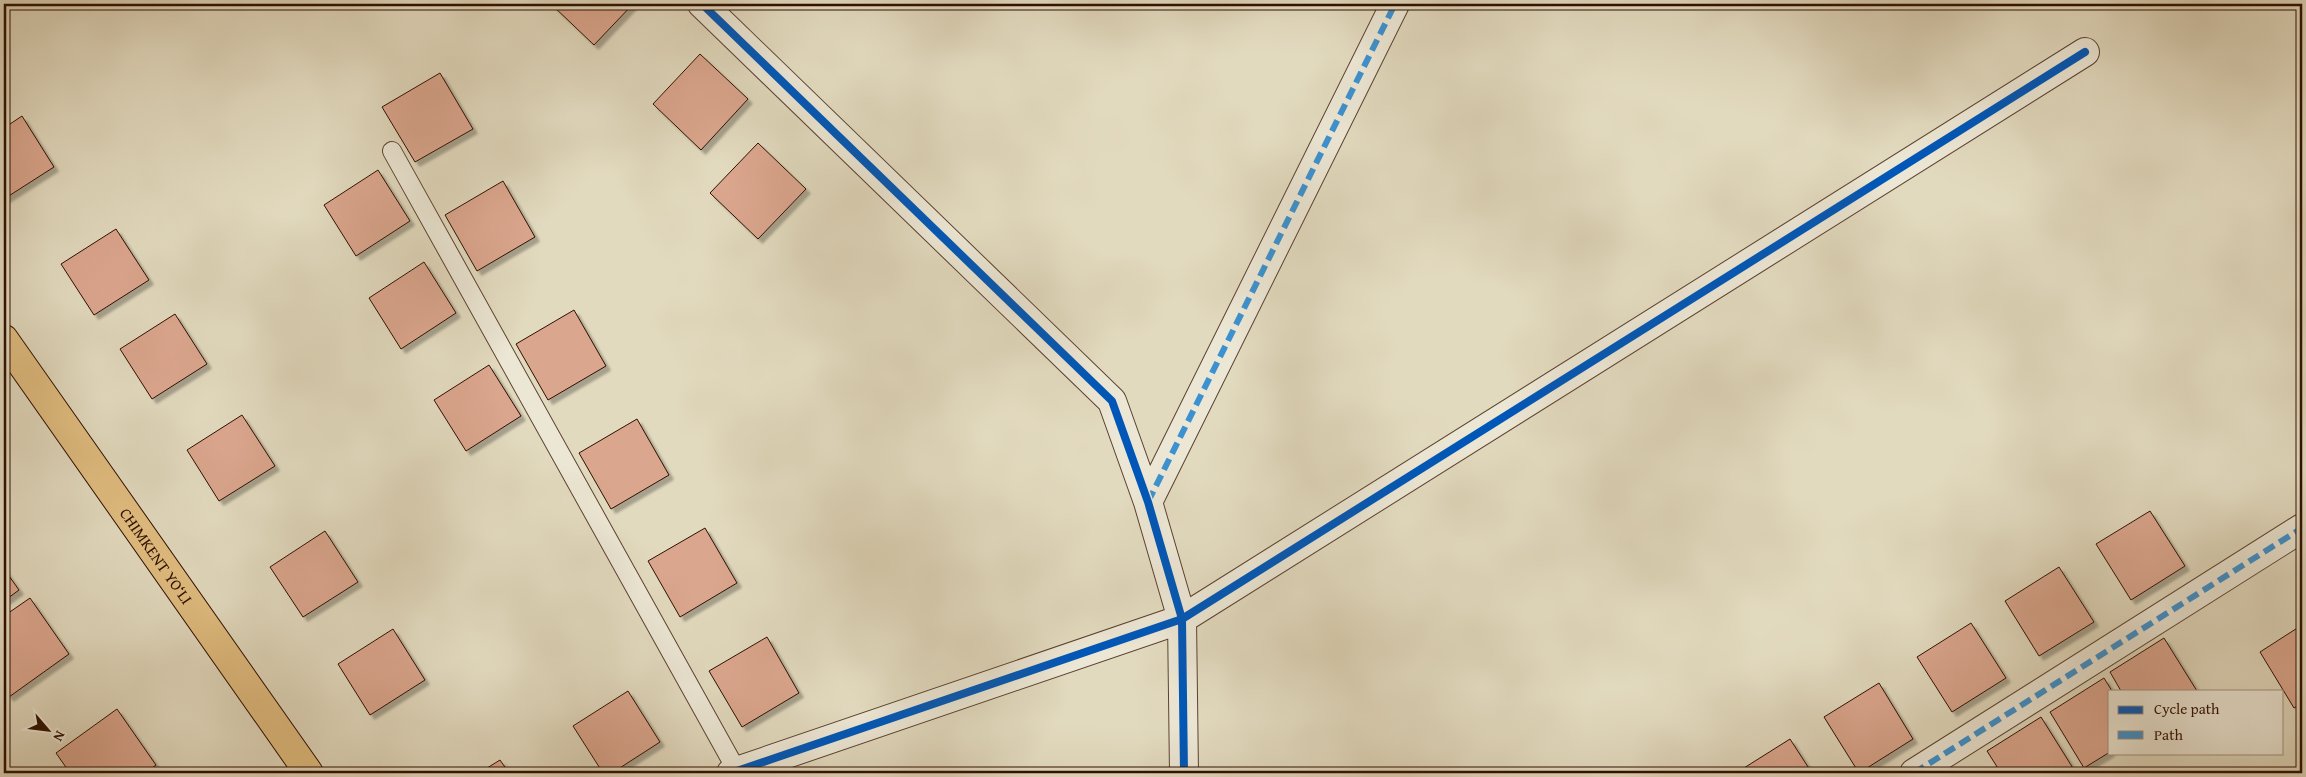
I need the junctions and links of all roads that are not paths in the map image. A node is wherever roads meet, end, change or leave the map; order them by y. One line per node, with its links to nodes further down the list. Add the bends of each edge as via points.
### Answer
1 (702, 4): 6 (street, via 1112,401)
2 (1395, 4): 6 (street)
3 (2085, 52): 8 (street)
4 (392, 151): 9 (lane)
5 (4, 339): 10 (highway, CHIMKENT YO‘LI)
6 (1148, 502): 8 (street)
7 (2302, 528): 12 (street)
8 (1182, 619): 9 (street); 11 (street)
9 (734, 772)
10 (309, 773)
11 (1184, 773)
12 (1914, 773)

